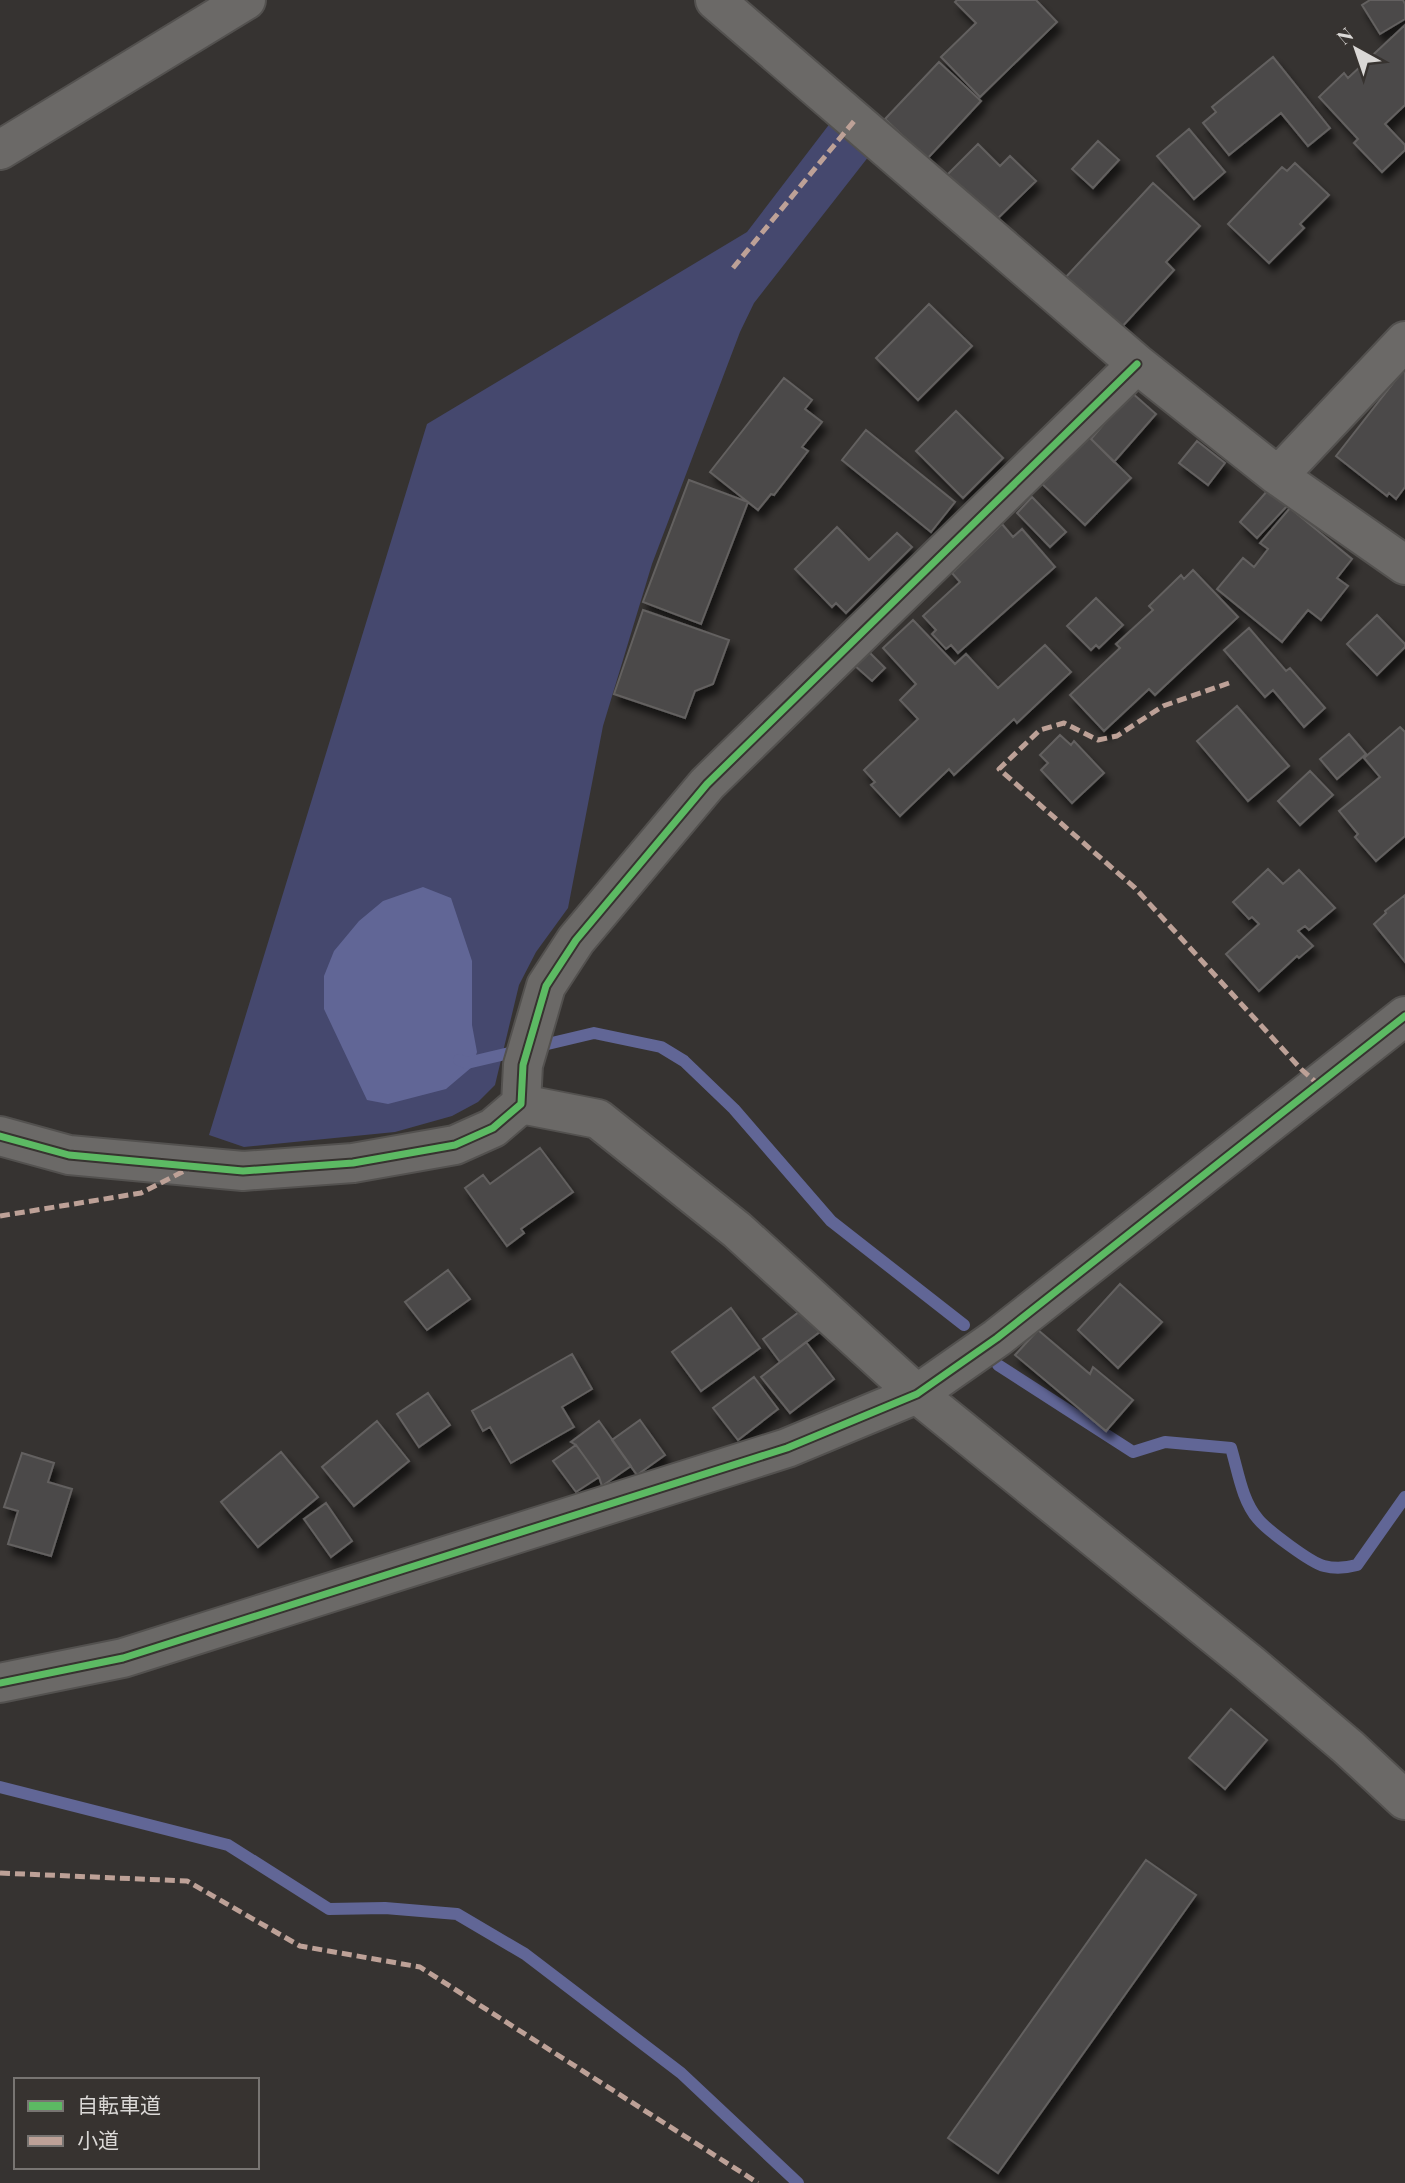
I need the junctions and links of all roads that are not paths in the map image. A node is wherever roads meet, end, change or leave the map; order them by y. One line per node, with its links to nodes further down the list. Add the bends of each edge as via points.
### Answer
1 (246, 0): 3 (street)
2 (715, 0): 5 (street)
3 (0, 150)
4 (1405, 341): 6 (street)
5 (1138, 364): 6 (street); 9 (street, via 707,784 576,940 546,986 523,1065)
6 (1278, 476): 7 (street)
7 (1405, 565)
8 (1405, 1016): 11 (street, via 1008,1330)
9 (521, 1104): 10 (street, via 493,1128 455,1144 353,1163 243,1171 69,1154); 11 (street, via 598,1119 737,1230)
10 (0, 1136)
11 (917, 1394): 12 (street, via 787,1448 123,1658); 13 (street, via 1249,1663)
12 (0, 1683)
13 (1405, 1800)

